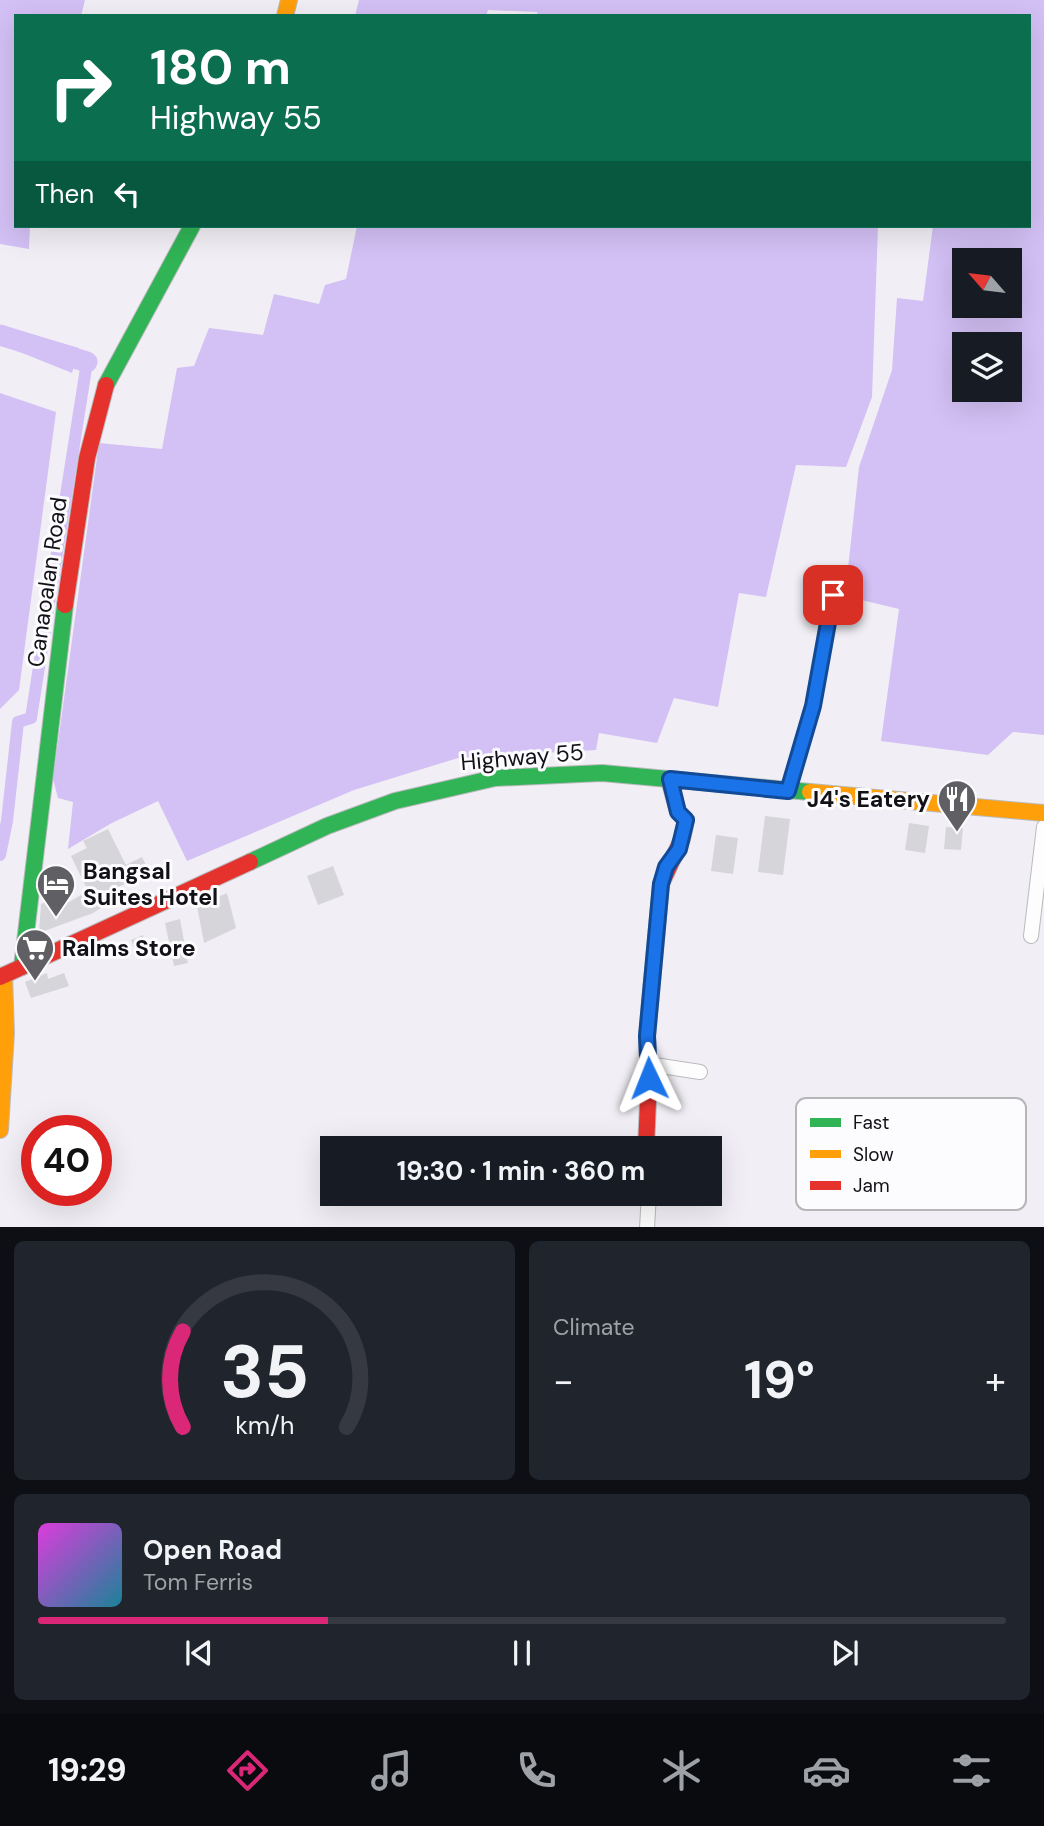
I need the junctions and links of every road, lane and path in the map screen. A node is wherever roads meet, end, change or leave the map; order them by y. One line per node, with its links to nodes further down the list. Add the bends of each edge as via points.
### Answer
1 (191, 228): 8 (main road, Canaoalan Road, via 104,388 97,414 72,545 28,886)
2 (833, 595): 4 (street, via 813,706)
3 (670, 779): 4 (main road, Highway 55); 8 (main road, Highway 55, via 602,773 495,778 396,801 327,826); 10 (main road, via 678,812 686,820 679,849 661,884)
4 (788, 791): 5 (main road, Highway 55)
5 (1044, 813)
6 (1044, 827): 7 (street)
7 (1031, 936)
8 (22, 967): 9 (main road, Highway 55)
9 (2, 976): 12 (main road, via 6,1033)
10 (648, 1064): 11 (street); 13 (main road)
11 (700, 1072)
12 (0, 1130)
13 (646, 1136)
14 (648, 1206): 15 (street)
15 (647, 1227)

